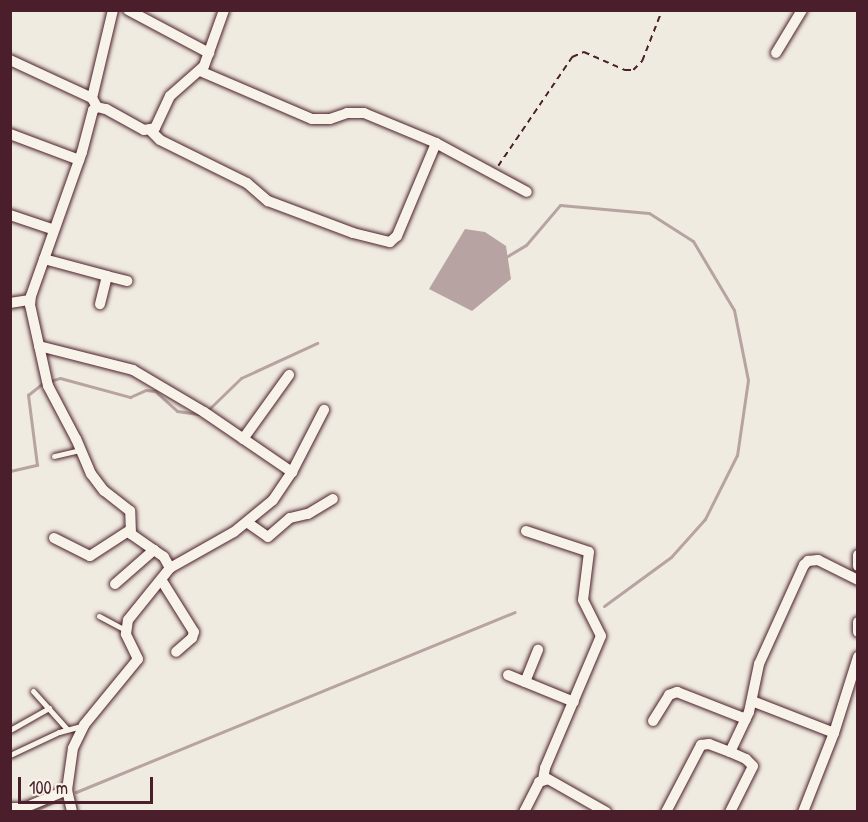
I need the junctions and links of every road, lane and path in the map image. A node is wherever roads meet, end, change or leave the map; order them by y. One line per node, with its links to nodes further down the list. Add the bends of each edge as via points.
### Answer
1 (113, 10): 10 (street)
2 (128, 10): 6 (street)
3 (224, 10): 6 (street)
4 (662, 10): 15 (path, via 642,61 633,70 584,52 572,57)
5 (802, 10): 7 (street)
6 (209, 53): 9 (street)
7 (776, 53)
8 (10, 60): 10 (street)
9 (200, 71): 11 (street, via 170,96 158,124); 13 (street, via 312,119 364,113)
10 (94, 103): 11 (street); 14 (street)
11 (150, 130): 13 (street, via 160,140 247,183 268,201 353,233 390,242 397,236)
12 (10, 135): 14 (street)
13 (436, 143): 15 (street)
14 (79, 160): 18 (street)
15 (493, 172): 16 (street)
16 (527, 192)
17 (10, 215): 18 (street)
18 (52, 229): 19 (street)
19 (44, 259): 20 (street); 22 (street)
20 (107, 276): 21 (street); 24 (street)
21 (127, 281)
22 (30, 300): 23 (street); 25 (street)
23 (10, 303)
24 (100, 304)
25 (39, 346): 28 (street, via 133,370); 29 (street, via 47,381)
26 (289, 375): 28 (street)
27 (324, 410): 31 (street)
28 (243, 439): 31 (street)
29 (81, 450): 30 (lane); 34 (street, via 96,482 130,511)
30 (54, 456)
31 (292, 472): 33 (street, via 273,500)
32 (333, 500): 33 (street, via 308,514 290,518 268,537)
33 (249, 523): 40 (street)
34 (130, 530): 36 (street, via 90,556); 37 (street)
35 (526, 531): 55 (street, via 583,549 590,556 583,600 601,636)
36 (54, 538)
37 (154, 550): 40 (street); 43 (street)
38 (858, 555): 39 (street)
39 (858, 566)
40 (170, 568): 42 (street)
41 (858, 580): 54 (street, via 818,560 804,565 759,664)
42 (162, 581): 46 (street, via 128,620); 49 (street, via 194,632)
43 (115, 584)
44 (99, 616): 46 (lane)
45 (858, 622): 47 (street)
46 (125, 630): 59 (street, via 137,654 136,664)
47 (858, 632)
48 (538, 649): 52 (street)
49 (176, 652)
50 (858, 657): 62 (street)
51 (508, 675): 52 (street)
52 (525, 682): 55 (street)
53 (33, 691): 56 (lane)
54 (752, 701): 57 (street); 62 (street)
55 (574, 702): 65 (street, via 544,768)
56 (49, 708): 60 (lane); 61 (lane)
57 (746, 719): 58 (street, via 677,692 669,695); 63 (street)
58 (653, 721)
59 (84, 725): 60 (lane); 66 (street, via 73,748)
60 (67, 729): 64 (lane)
61 (10, 730)
62 (834, 733): 73 (street)
63 (730, 752): 71 (street, via 709,744 701,746); 72 (street, via 753,766)
64 (10, 755)
65 (543, 779): 69 (street); 70 (street)
66 (67, 790): 67 (street, via 24,808); 68 (street)
67 (10, 808)
68 (72, 812)
69 (524, 812)
70 (606, 812)
71 (666, 812)
72 (730, 812)
73 (803, 812)

